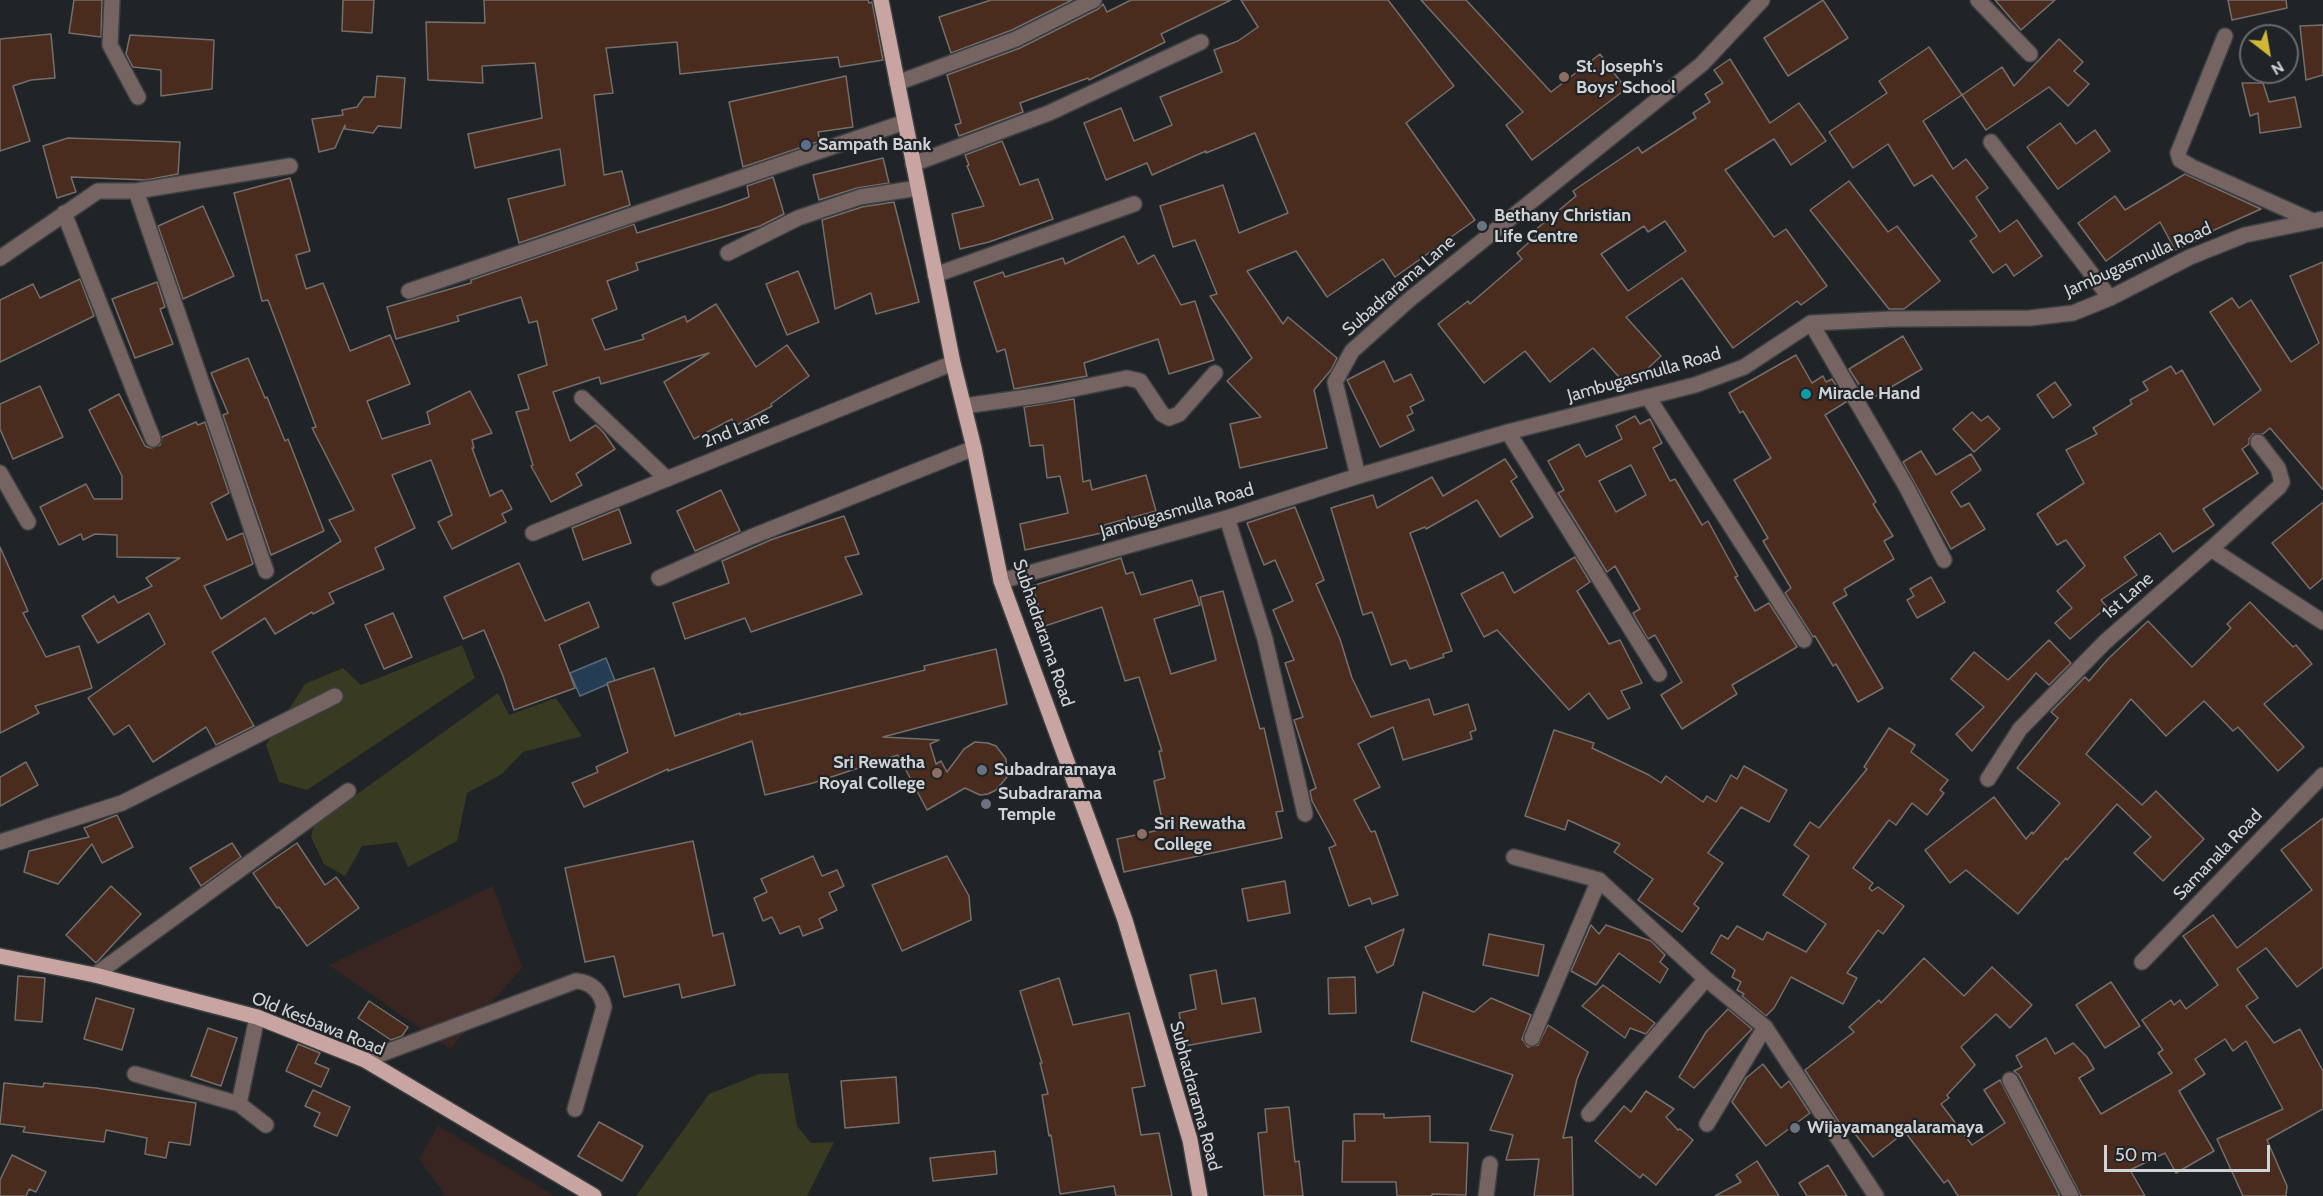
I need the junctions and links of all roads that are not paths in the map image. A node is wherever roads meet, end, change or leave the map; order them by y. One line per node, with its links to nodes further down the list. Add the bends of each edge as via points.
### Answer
1 (112, 0): 10 (street, via 110,45)
2 (881, 0): 9 (main road, Subhadrarama Road)
3 (1094, 0): 9 (street, via 1016,39)
4 (1762, 0): 36 (street, Subadrarama Lane, via 1702,64 1352,351 1335,382)
5 (1978, 0): 8 (street)
6 (2225, 36): 19 (street, via 2178,153 2180,160)
7 (1201, 42): 13 (street, via 1049,113)
8 (2030, 54)
9 (897, 83): 11 (main road, Subhadrarama Road)
10 (138, 97)
11 (905, 122): 13 (main road, Subhadrarama Road); 23 (street)
12 (1992, 142): 24 (street)
13 (913, 164): 15 (main road, Subhadrarama Road)
14 (290, 166): 16 (street)
15 (918, 188): 20 (street, via 860,197 798,218); 22 (main road, Subhadrarama Road)
16 (136, 191): 18 (street, via 98,191); 43 (street)
17 (1134, 204): 22 (street)
18 (64, 213): 21 (street); 32 (street)
19 (2318, 220): 24 (street, Jambugasmulla Road, via 2245,235)
20 (728, 253)
21 (0, 258)
22 (936, 275): 26 (main road, Subhadrarama Road)
23 (409, 291)
24 (2110, 297): 25 (street, Jambugasmulla Road, via 2073,313 2030,318)
25 (1811, 323): 28 (street, Jambugasmulla Road, via 1744,367); 42 (street)
26 (953, 363): 30 (main road, Subhadrarama Road); 37 (street, 2nd Lane)
27 (1215, 373): 30 (street, via 1179,414 1169,418 1162,414 1140,381 1127,378)
28 (1648, 397): 31 (street, Jambugasmulla Road); 47 (street)
29 (582, 398): 37 (street)
30 (964, 406): 34 (main road, Subhadrarama Road)
31 (1508, 432): 36 (street, Jambugasmulla Road); 48 (street)
32 (153, 439)
33 (2258, 442): 41 (street, 1st Lane, via 2282,482)
34 (974, 448): 44 (street); 45 (main road, Subhadrarama Road)
35 (0, 473): 39 (street)
36 (1358, 476): 38 (street, Jambugasmulla Road)
37 (667, 478): 40 (street, 2nd Lane)
38 (1227, 518): 45 (street, Jambugasmulla Road); 53 (street, via 1265,639)
39 (28, 522)
40 (533, 533)
41 (2211, 549): 46 (street); 51 (street, 1st Lane, via 2105,642 2020,729)
42 (1944, 560)
43 (266, 571)
44 (659, 578)
45 (1001, 581): 74 (main road, Subhadrarama Road, via 1125,920 1190,1140)
46 (2323, 622)
47 (1804, 640)
48 (1659, 674)
49 (335, 696): 54 (street, via 123,803)
50 (2323, 775): 58 (street, Samanala Road)
51 (1988, 779)
52 (348, 791): 59 (street)
53 (1305, 814)
54 (0, 842)
55 (1514, 857): 56 (street)
56 (1599, 880): 60 (street); 63 (street)
57 (0, 956): 59 (main road, Old Kesbawa Road)
58 (2142, 962)
59 (96, 975): 61 (main road, Old Kesbawa Road)
60 (1706, 979): 62 (street); 69 (street)
61 (257, 1017): 64 (main road, Old Kesbawa Road); 67 (street)
62 (1765, 1027): 70 (street); 76 (street)
63 (1532, 1038)
64 (365, 1060): 68 (street, via 576,981 585,981 602,997 604,1007); 73 (main road, Old Kesbawa Road)
65 (135, 1074): 67 (street)
66 (2010, 1080): 77 (street)
67 (239, 1104): 71 (street)
68 (575, 1109)
69 (1589, 1114)
70 (1707, 1124)
71 (266, 1125)
72 (1490, 1164): 75 (street)
73 (594, 1196)
74 (1200, 1196)
75 (1486, 1196)
76 (1876, 1196)
77 (2071, 1196)

